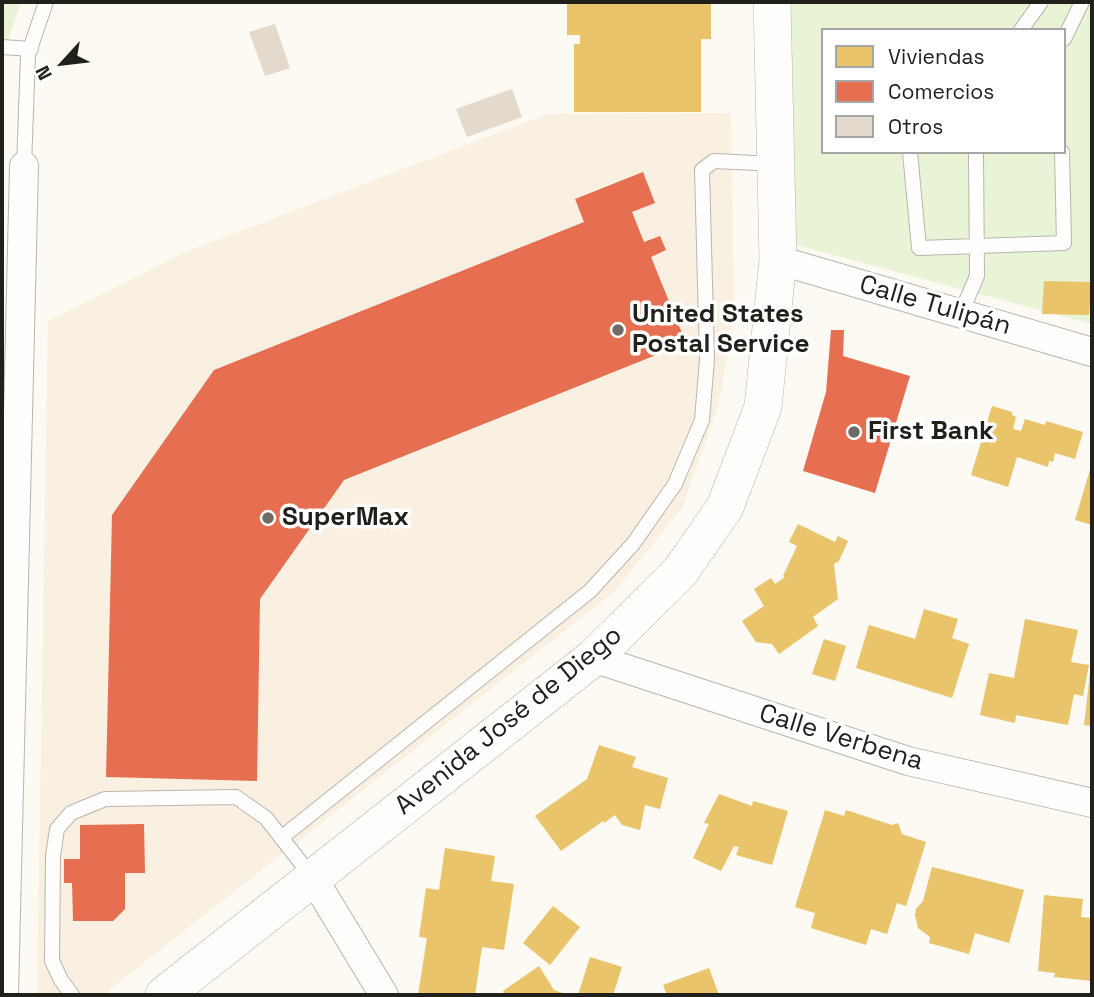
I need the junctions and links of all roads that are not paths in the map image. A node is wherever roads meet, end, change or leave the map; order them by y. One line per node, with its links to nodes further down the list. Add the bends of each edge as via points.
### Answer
1 (46, 2): 8 (lane)
2 (772, 2): 12 (street, Avenida José de Diego)
3 (1041, 2): 5 (lane)
4 (1082, 2): 6 (lane)
5 (1022, 28)
6 (1066, 35)
7 (2, 47): 8 (lane)
8 (30, 48): 13 (lane)
9 (910, 154): 14 (lane, via 919,248)
10 (976, 154): 14 (lane)
11 (1062, 154): 14 (lane, via 1064,243)
12 (776, 164): 15 (street, Avenida José de Diego); 20 (lane, via 714,161 702,170 707,359 702,420 676,484 633,544 581,599)
13 (24, 166): 22 (street)
14 (975, 247): 16 (lane, via 976,276)
15 (778, 260): 16 (street, Calle Tulipán); 18 (street, Avenida José de Diego, via 763,407 725,507 680,572)
16 (961, 313): 17 (street, Calle Tulipán)
17 (1092, 352)
18 (593, 658): 19 (street, Calle Verbena, via 908,761); 21 (street, Avenida José de Diego)
19 (1092, 803)
20 (281, 838): 21 (lane); 23 (lane, via 266,818 236,797 105,799 71,813 57,829 53,856 52,961)
21 (313, 878): 24 (street, Avenida José de Diego); 25 (street)
22 (4, 995)
23 (72, 995)
24 (164, 995)
25 (384, 995)

